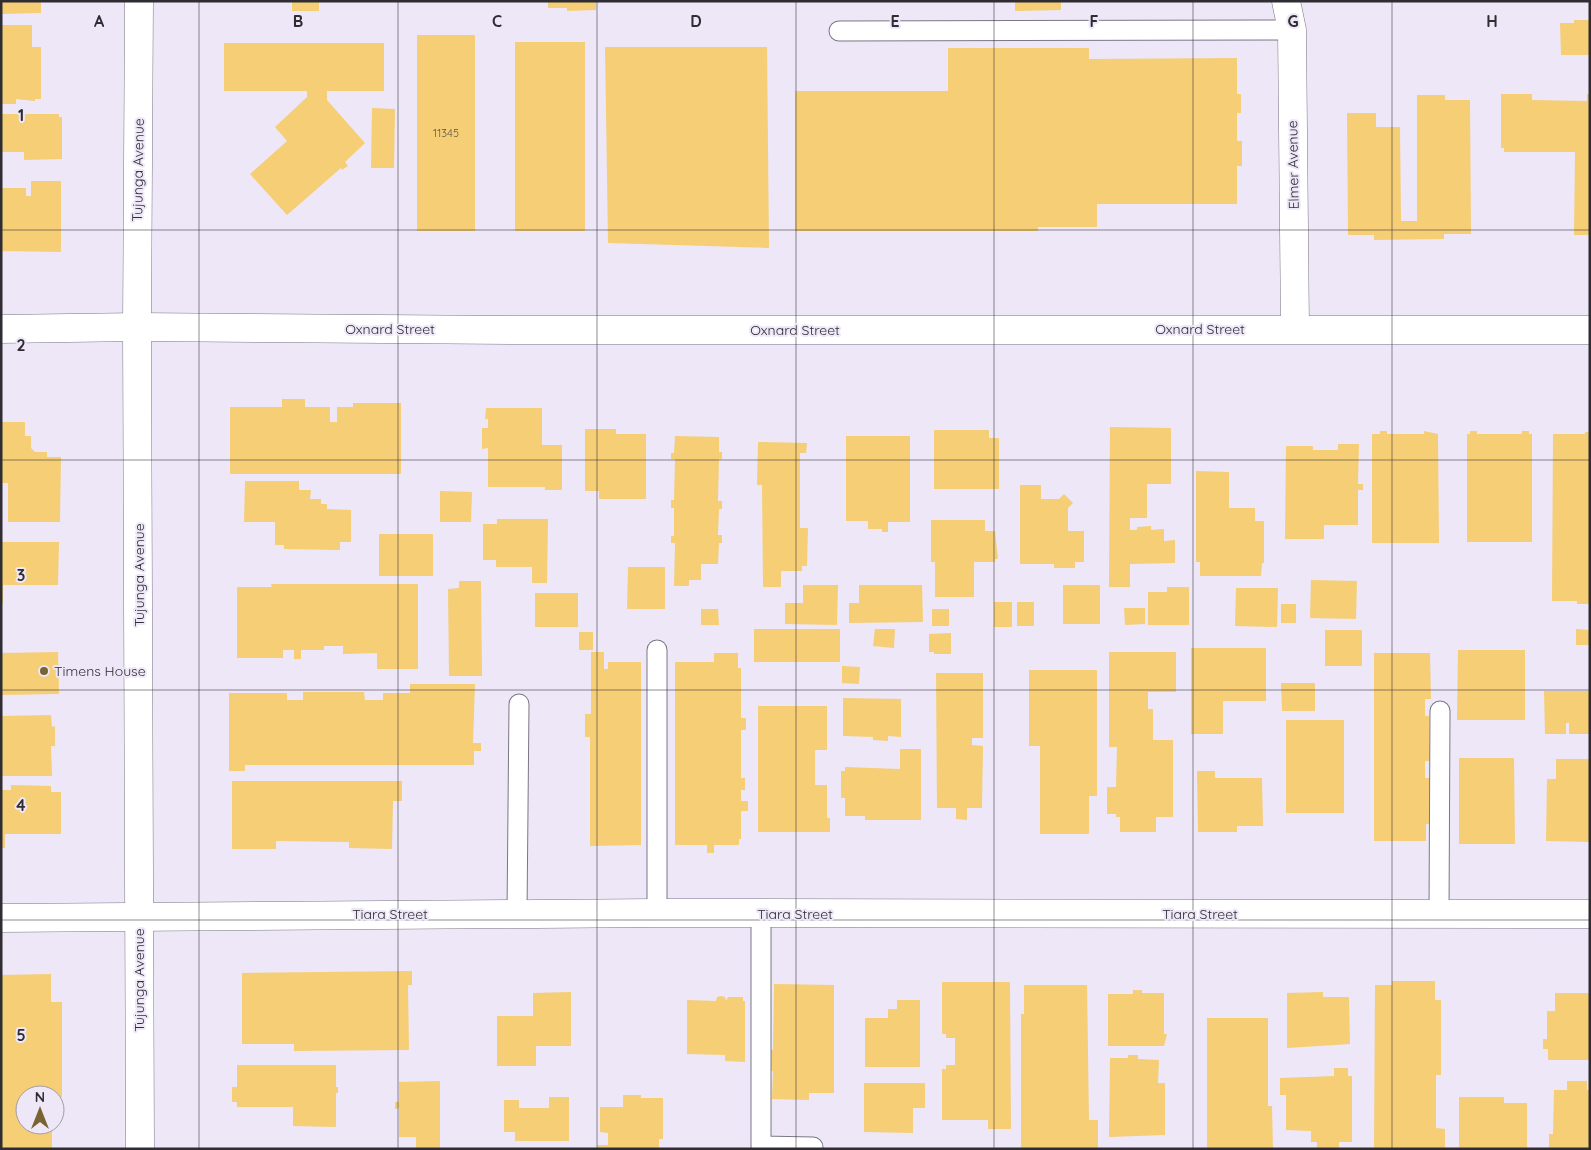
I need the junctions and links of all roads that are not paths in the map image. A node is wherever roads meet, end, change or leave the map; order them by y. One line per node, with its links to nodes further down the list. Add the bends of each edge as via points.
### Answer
1 (139, 1): 5 (street, Tujunga Avenue)
2 (1286, 1): 3 (street, Elmer Avenue)
3 (1292, 30): 4 (lane); 7 (street, Elmer Avenue)
4 (839, 31)
5 (137, 327): 6 (street, Oxnard Street); 7 (street, Oxnard Street); 17 (street, Tujunga Avenue)
6 (1, 329)
7 (1294, 329): 8 (street, Oxnard Street)
8 (1590, 330)
9 (657, 650): 12 (lane)
10 (519, 704): 13 (lane)
11 (1440, 711): 15 (lane)
12 (657, 913): 13 (street, Tiara Street); 14 (street, Tiara Street)
13 (517, 914): 17 (street, Tiara Street)
14 (760, 914): 15 (street, Tiara Street); 19 (lane, via 761,1146)
15 (1439, 914): 16 (street, Tiara Street)
16 (1590, 914)
17 (139, 916): 18 (street, Tiara Street); 20 (street, Tujunga Avenue)
18 (1, 918)
19 (814, 1147)
20 (140, 1149)

